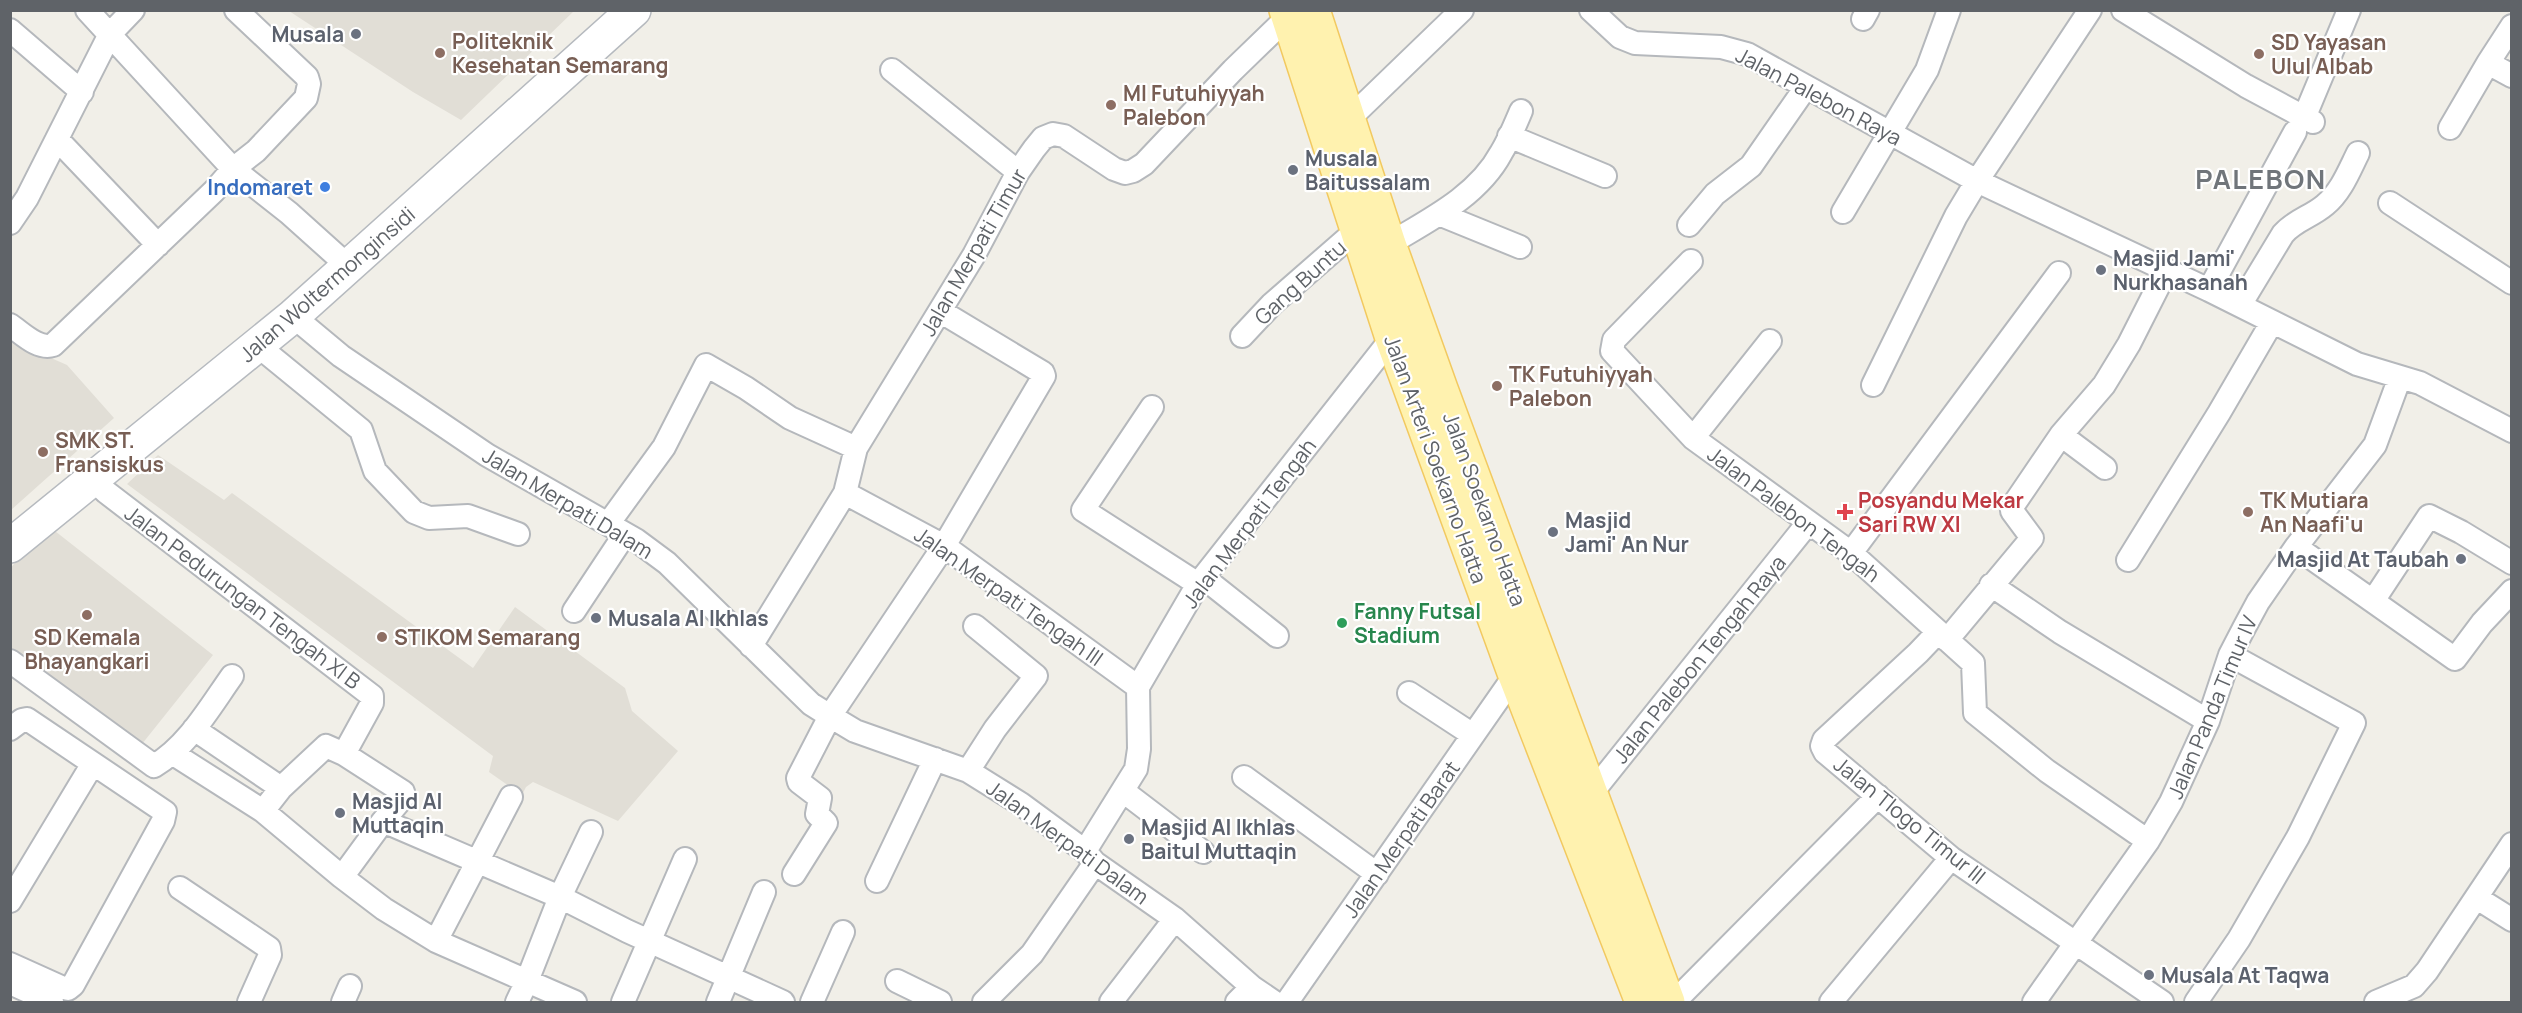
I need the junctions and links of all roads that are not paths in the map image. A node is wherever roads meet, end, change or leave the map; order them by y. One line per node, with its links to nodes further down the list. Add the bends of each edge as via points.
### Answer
1 (87, 10): 15 (street)
2 (134, 10): 15 (street)
3 (236, 10): 29 (street, via 307,77 309,84 306,98 256,151)
4 (607, 10): 44 (main road, Jalan Woltermonginsidi, via 529,78)
5 (634, 10): 44 (main road, Jalan Woltermonginsidi)
6 (1462, 10): 22 (street)
7 (1591, 10): 19 (street, Jalan Palebon Raya, via 1629,41 1731,49)
8 (1949, 10): 25 (street, via 1927,70)
9 (2090, 10): 32 (street)
10 (2123, 10): 23 (street, via 2272,100)
11 (2349, 10): 23 (street)
12 (1296, 12): 22 (main road, Jalan Soekarno Hatta); 30 (street, Jalan Merpati Timur, via 1133,171 1114,169 1064,136 1053,134 1043,138); 39 (main road, Jalan Arteri Soekarno Hatta)
13 (2511, 26): 16 (street)
14 (10, 30): 20 (street)
15 (110, 34): 20 (street); 29 (street)
16 (2488, 63): 18 (street); 24 (street)
17 (892, 70): 30 (street)
18 (2511, 76)
19 (1806, 87): 25 (street, Jalan Palebon Raya); 38 (street, via 1751,166 1715,194)
20 (82, 92): 27 (street)
21 (1521, 111): 26 (street)
22 (1350, 118): 40 (main road, Jalan Soekarno Hatta)
23 (2304, 124): 48 (street)
24 (2450, 128)
25 (1888, 133): 32 (street, Jalan Palebon Raya); 35 (street)
26 (1509, 136): 31 (street); 36 (street, via 1490,168)
27 (57, 139): 33 (street); 41 (street)
28 (2358, 153): 49 (street, via 2337,193 2283,234)
29 (233, 169): 41 (street); 44 (street, via 289,213 303,237)
30 (1018, 172): 50 (street, Jalan Merpati Timur)
31 (1605, 176)
32 (1977, 181): 45 (street, Jalan Palebon Raya); 59 (street)
33 (19, 191): 37 (street)
34 (2390, 203): 47 (street)
35 (1843, 212)
36 (1439, 214): 40 (street); 42 (street)
37 (10, 223)
38 (1689, 225)
39 (1358, 229): 54 (street, Gang Buntu, via 1272,304); 55 (main road, Jalan Arteri Soekarno Hatta)
40 (1389, 244): 68 (main road, Jalan Soekarno Hatta)
41 (158, 245): 53 (street, via 50,347 29,339)
42 (1520, 247)
43 (1691, 261): 63 (street, Jalan Palebon Tengah, via 1614,340 1612,351)
44 (336, 266): 51 (main road, Jalan Woltermonginsidi); 70 (main road, Jalan Woltermonginsidi, via 206,365)
45 (2166, 271): 48 (street, Jalan Palebon Raya); 62 (street, via 2104,385)
46 (2059, 273): 76 (street)
47 (2511, 283)
48 (2209, 290): 49 (street, Jalan Palebon Raya)
49 (2240, 305): 52 (street, Jalan Palebon Raya)
50 (940, 311): 64 (street, Jalan Merpati Timur); 74 (street, via 1044,375)
51 (293, 316): 57 (main road, Jalan Woltermonginsidi); 71 (street, Jalan Merpati Dalam, via 341,356 488,455)
52 (2272, 322): 58 (street, Jalan Palebon Raya, via 2357,364); 77 (street)
53 (10, 325)
54 (1242, 336)
55 (1392, 338): 68 (main road, Jalan Arteri Soekarno Hatta); 79 (street, Jalan Merpati Tengah)
56 (1770, 341): 63 (street)
57 (257, 345): 66 (main road, Jalan Woltermonginsidi); 72 (street, via 361,430 375,471 414,512 429,518 468,516)
58 (2400, 377): 61 (street, Jalan Palebon Raya); 75 (street, Jalan Panda Timur IV, via 2375,445)
59 (1873, 385)
60 (1152, 407): 79 (street, via 1083,510)
61 (2510, 428)
62 (2061, 435): 65 (street); 80 (street, via 2012,507 2032,538)
63 (1693, 438): 69 (street, Jalan Palebon Tengah)
64 (856, 448): 67 (street, Jalan Merpati Timur); 71 (street, via 790,418 706,365)
65 (2105, 468)
66 (91, 478): 73 (main road, Jalan Woltermonginsidi); 100 (street, Jalan Pedurungan Tengah XI B, via 372,696 372,703)
67 (844, 493): 74 (street, Jalan Merpati Tengah III); 87 (street, Jalan Merpati Timur)
68 (1470, 510): 90 (main road, Jalan Arteri Soekarno Hatta); 107 (main road, Jalan Soekarno Hatta)
69 (1808, 523): 76 (street, Jalan Palebon Tengah); 107 (street, Jalan Palebon Tengah Raya)
70 (10, 524)
71 (616, 529): 83 (street); 87 (street, Jalan Merpati Dalam, via 667,564)
72 (518, 534)
73 (10, 546)
74 (944, 546): 92 (street, Jalan Merpati Tengah III); 94 (street)
75 (2296, 548): 82 (street); 88 (street, Jalan Panda Timur IV, via 2258,602)
76 (1851, 554): 86 (street, Jalan Palebon Tengah)
77 (2128, 560)
78 (2511, 562): 82 (street, via 2429,516)
79 (1201, 581): 85 (street); 92 (street, Jalan Merpati Tengah)
80 (1991, 585): 86 (street); 95 (street, via 2060,632)
81 (2511, 591): 82 (street, via 2454,658)
82 (2373, 601)
83 (574, 611)
84 (975, 626): 103 (street, via 1036,676)
85 (1277, 636)
86 (1942, 636): 108 (street, Jalan Tlogo Timur III, via 1918,653 1824,740 1825,752); 113 (street, Jalan Palebon Tengah, via 1974,665 1975,713 2047,771)
87 (751, 646): 94 (street, Jalan Merpati Dalam, via 811,704)
88 (2230, 655): 95 (street, Jalan Panda Timur IV); 160 (street, via 2354,723 2298,837 2239,939)
89 (10, 661): 99 (street, via 150,765)
90 (1515, 675): 98 (street, Jalan Merpati Barat); 154 (main road, Jalan Arteri Soekarno Hatta)
91 (232, 676): 97 (street)
92 (1138, 687): 106 (street, via 1139,749 1136,769)
93 (1409, 693): 98 (street)
94 (830, 716): 101 (street, Jalan Merpati Dalam, via 855,731); 120 (street, via 798,780 820,798 817,814 826,825)
95 (2208, 721): 113 (street, Jalan Panda Timur IV, via 2171,802)
96 (10, 729): 102 (street, via 27,719)
97 (194, 729): 99 (street); 105 (street)
98 (1473, 735): 121 (street, Jalan Merpati Barat)
99 (172, 753): 110 (street)
100 (344, 754): 105 (street, via 326,746); 111 (street, via 403,792 403,799)
101 (935, 759): 103 (street, Jalan Merpati Dalam); 123 (street)
102 (92, 765): 128 (street); 135 (street, via 162,809 163,821 73,985 68,989 61,987)
103 (968, 771): 116 (street, Jalan Merpati Dalam, via 1021,804)
104 (1244, 777): 121 (street)
105 (281, 788): 110 (street)
106 (1123, 791): 115 (street); 116 (street)
107 (1590, 795): 155 (main road, Jalan Soekarno Hatta)
108 (1878, 796): 117 (street, Jalan Tlogo Timur III); 156 (street)
109 (511, 797): 119 (street)
110 (263, 811): 122 (street)
111 (383, 821): 119 (street); 122 (street)
112 (591, 832): 126 (street)
113 (2148, 841): 134 (street, Jalan Panda Timur IV)
114 (2511, 844): 127 (street)
115 (1203, 852)
116 (1090, 857): 129 (street, Jalan Merpati Dalam); 150 (street, via 1032,954)
117 (1951, 858): 134 (street, Jalan Tlogo Timur III); 157 (street)
118 (685, 859): 133 (street)
119 (476, 861): 126 (street); 132 (street)
120 (794, 874)
121 (1377, 874): 153 (street, Jalan Merpati Barat)
122 (342, 877): 132 (street, via 384,909)
123 (878, 881)
124 (180, 888): 142 (street, via 268,948 270,955)
125 (764, 892): 136 (street)
126 (560, 897): 133 (street); 137 (street)
127 (2477, 898): 130 (street); 161 (street, via 2414,986)
128 (10, 901)
129 (1175, 920): 140 (street, Jalan Merpati Dalam); 151 (street)
130 (2511, 920)
131 (843, 932): 148 (street)
132 (436, 940): 137 (street)
133 (648, 941): 136 (street); 145 (street)
134 (2076, 943): 158 (street, Jalan Panda Timur IV); 159 (street, Jalan Tlogo Timur III)
135 (10, 964)
136 (728, 978): 146 (street); 147 (street)
137 (527, 981): 143 (street); 144 (street)
138 (897, 981): 149 (street)
139 (10, 983): 141 (street)
140 (1245, 994): 152 (street, Jalan Merpati Dalam)
141 (52, 1002)
142 (249, 1002)
143 (517, 1002)
144 (575, 1002)
145 (623, 1002)
146 (718, 1002)
147 (783, 1002)
148 (812, 1002)
149 (940, 1002)
150 (984, 1002)
151 (1111, 1002)
152 (1274, 1002)
153 (1287, 1002)
154 (1642, 1002)
155 (1668, 1002)
156 (1674, 1002)
157 (1831, 1002)
158 (2034, 1002)
159 (2162, 1002)
160 (2196, 1002)
161 (2376, 1002)

